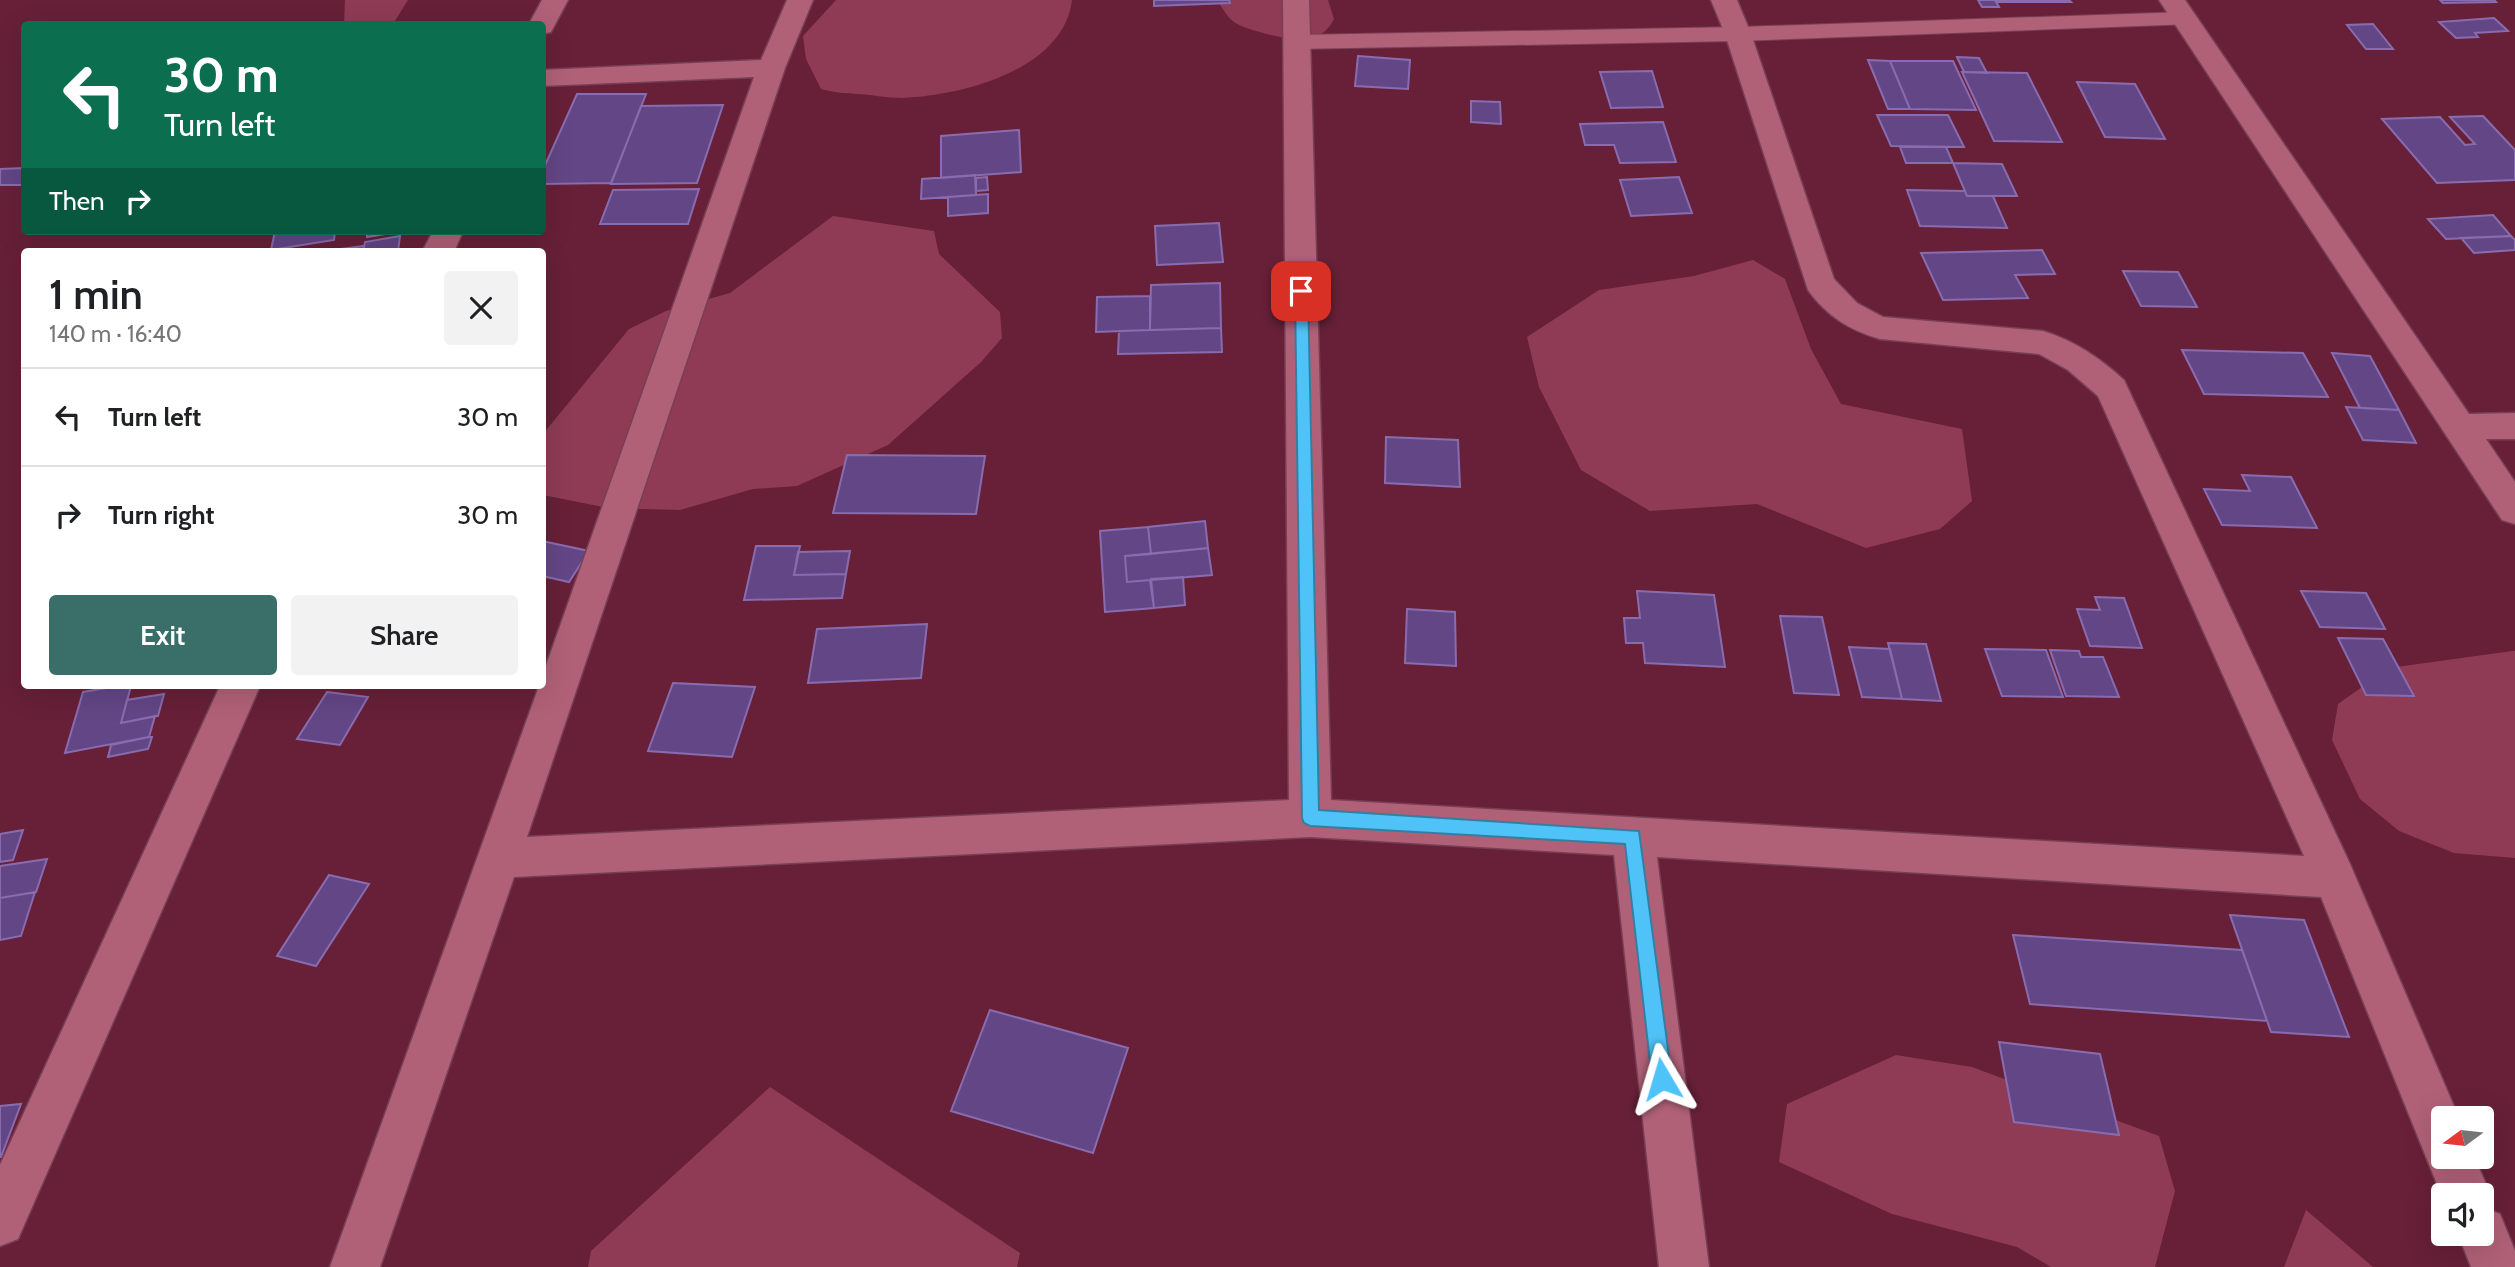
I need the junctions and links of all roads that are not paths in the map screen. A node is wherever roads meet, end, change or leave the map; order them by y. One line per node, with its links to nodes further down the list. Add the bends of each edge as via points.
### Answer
1 (555, 0): 6 (street)
2 (800, 0): 9 (street)
3 (1296, 0): 8 (street)
4 (1724, 0): 7 (street)
5 (2178, 10): 7 (lane); 12 (street)
6 (544, 21)
7 (1738, 34): 8 (lane); 19 (street, via 1819,282 1834,304 1858,321 1880,328 2043,343 2091,368 2112,389)
8 (1297, 42): 16 (street)
9 (771, 68): 10 (street); 14 (street)
10 (546, 78)
11 (2515, 426): 12 (street)
12 (2461, 427): 13 (street)
13 (2515, 510)
14 (552, 680): 18 (street)
15 (239, 689): 21 (street)
16 (1310, 818): 17 (street); 18 (street)
17 (1633, 837): 19 (street); 24 (street)
18 (500, 858): 23 (street)
19 (2335, 878): 20 (street)
20 (2431, 1110)
21 (0, 1221)
22 (2488, 1246): 25 (street)
23 (355, 1267)
24 (1684, 1267)
25 (2496, 1267)

